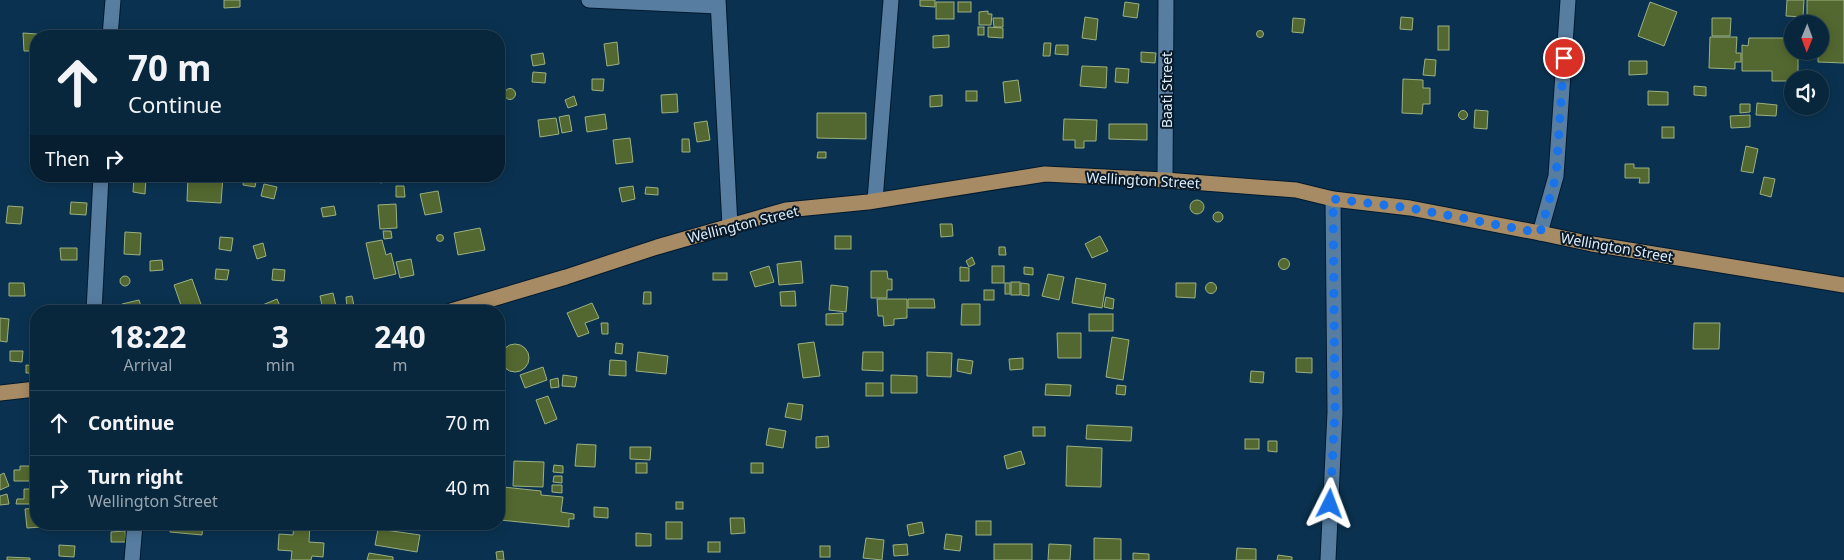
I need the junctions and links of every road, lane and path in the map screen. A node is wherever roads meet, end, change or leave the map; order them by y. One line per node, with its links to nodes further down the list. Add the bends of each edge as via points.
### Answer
1 (113, 0): 7 (street)
2 (589, 0): 6 (street)
3 (891, 0): 11 (street)
4 (1166, 0): 8 (street, Baati Street)
5 (1568, 0): 13 (street, via 1556,176)
6 (718, 3): 12 (street)
7 (110, 30)
8 (1165, 180): 10 (main road, Wellington Street, via 1296,190); 11 (main road, Wellington Street, via 1045,174)
9 (101, 182): 15 (street)
10 (1333, 199): 13 (main road, Wellington Street, via 1410,208); 21 (street, via 1335,412)
11 (874, 200): 12 (main road, Wellington Street, via 786,210)
12 (730, 226): 16 (main road, Wellington Street)
13 (1540, 233): 14 (main road, Wellington Street)
14 (1844, 285)
15 (94, 305)
16 (471, 305)
17 (30, 390): 18 (main road)
18 (0, 393)
19 (134, 530): 20 (street)
20 (132, 560)
21 (1328, 560)

